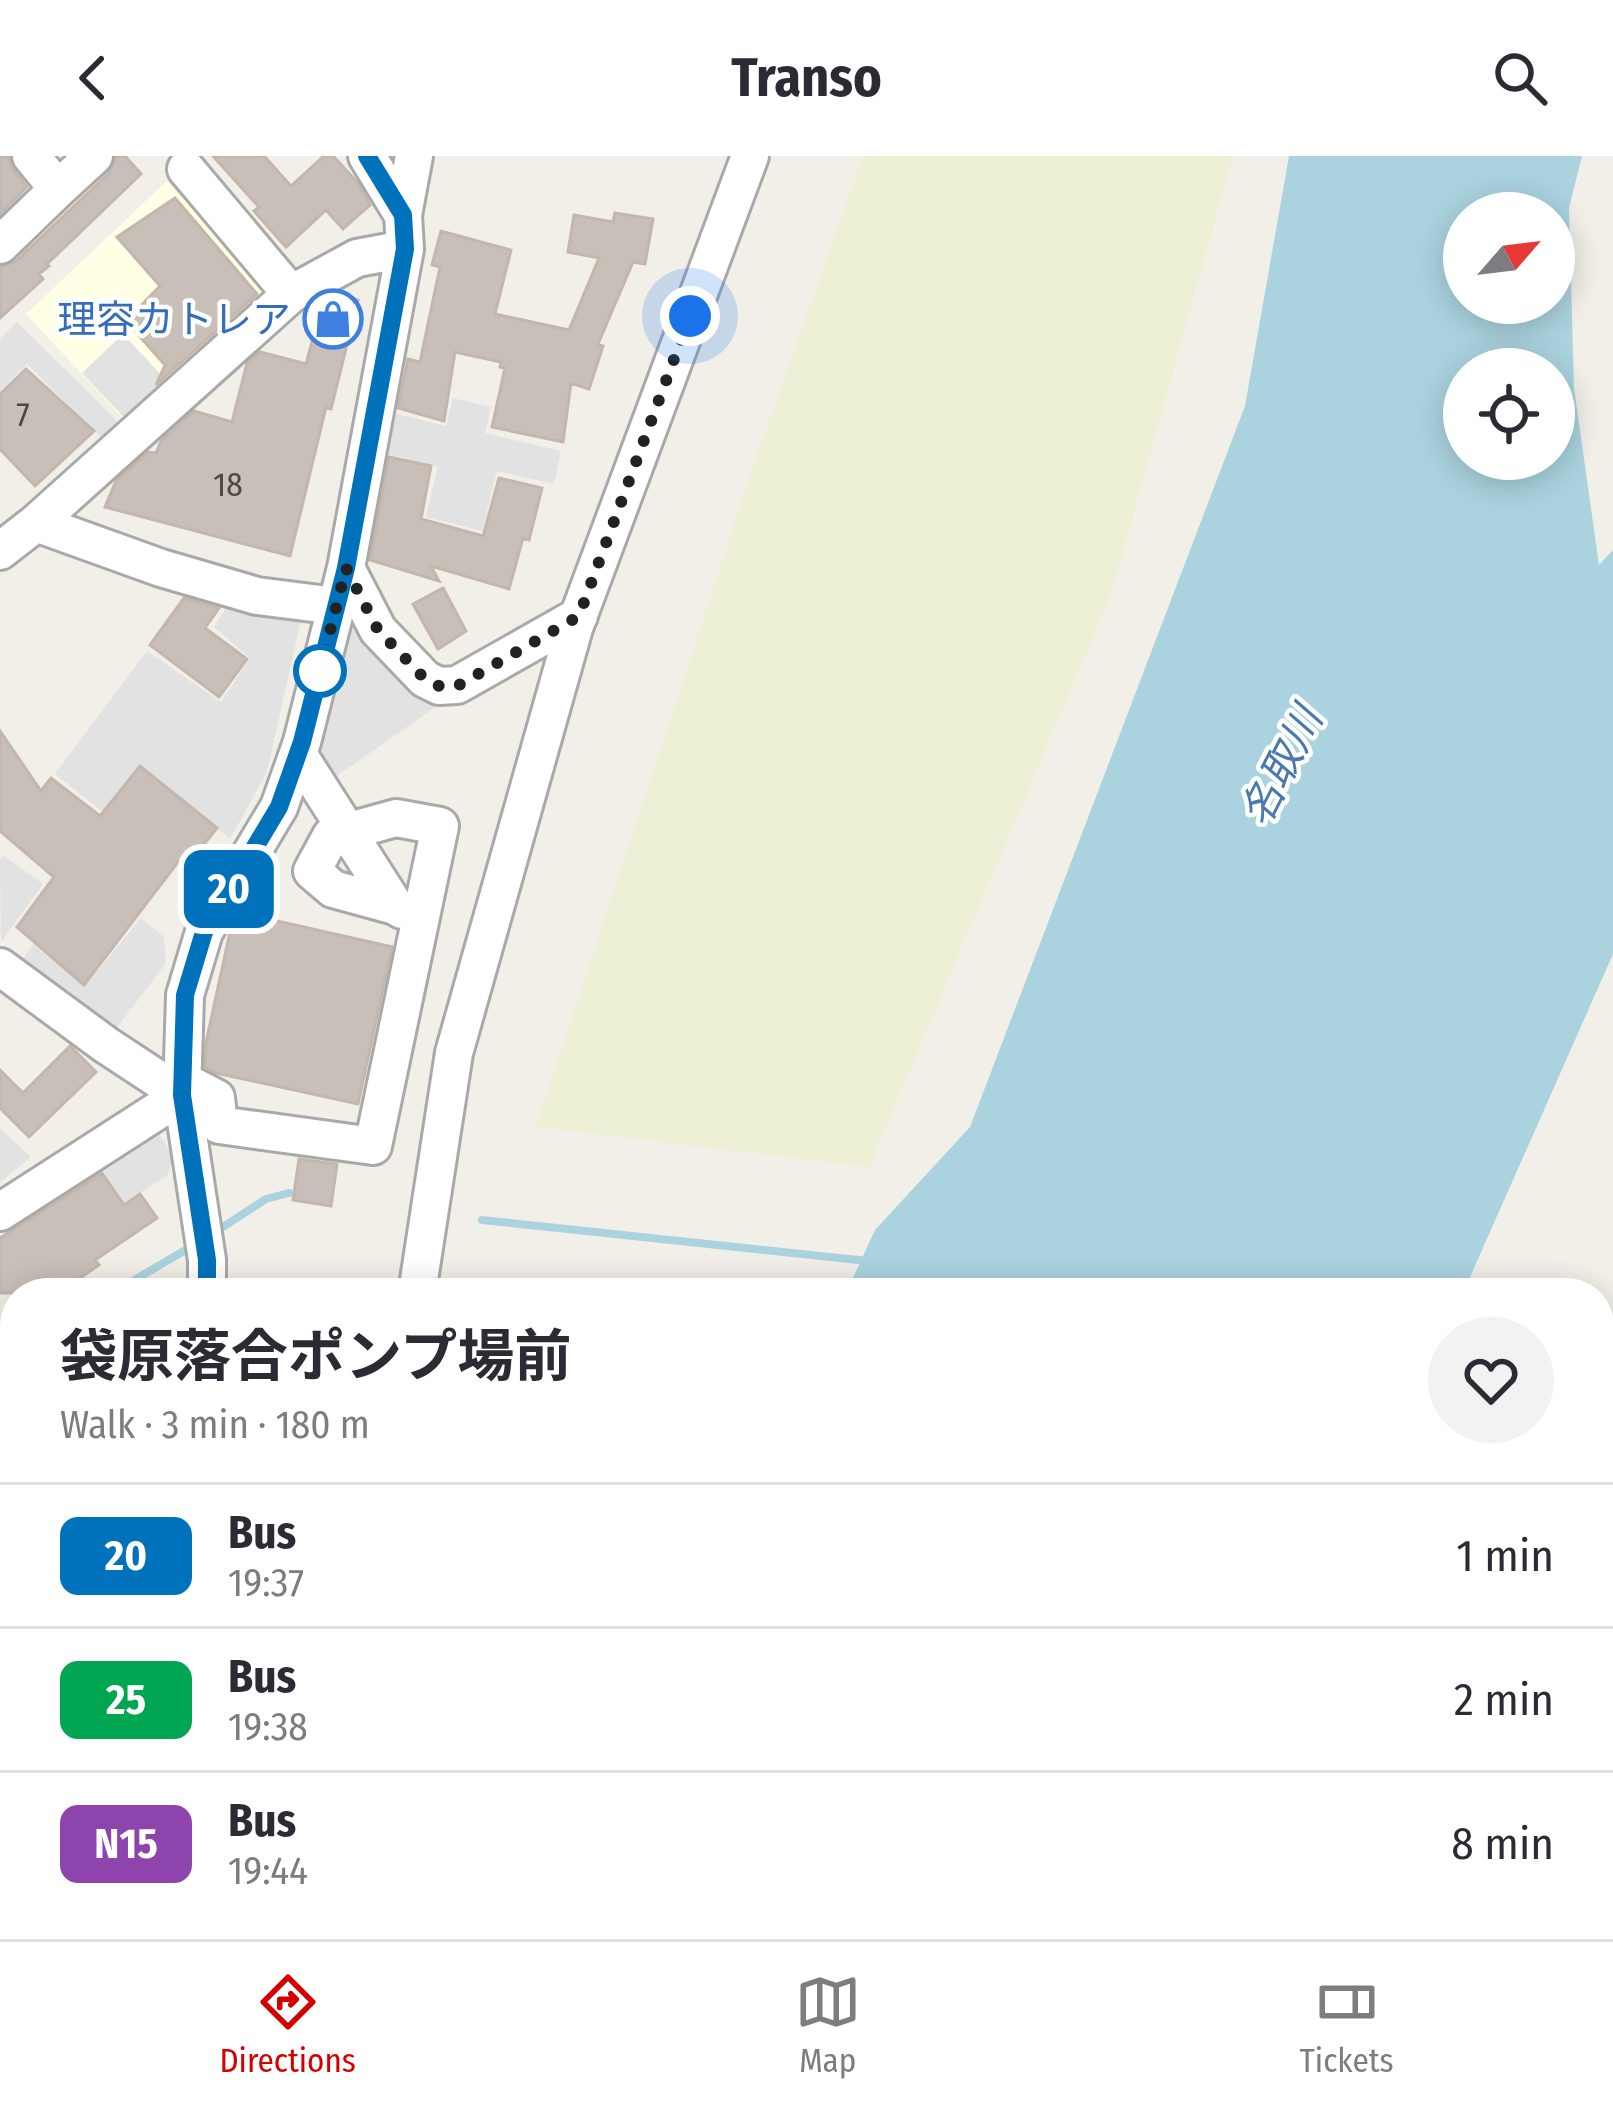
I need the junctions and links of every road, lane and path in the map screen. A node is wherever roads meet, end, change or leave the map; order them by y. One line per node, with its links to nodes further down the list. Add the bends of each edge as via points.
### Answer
1 (31, 156): 7 (street)
2 (94, 156): 7 (street)
3 (367, 156): 8 (street)
4 (414, 156): 8 (street)
5 (750, 156): 14 (street)
6 (186, 169): 10 (street)
7 (58, 189): 9 (street)
8 (404, 232): 10 (street); 12 (street)
9 (0, 245)
10 (291, 294): 11 (street)
11 (11, 540): 13 (street)
12 (346, 568): 13 (street); 14 (street, via 378,630 439,686 457,686)
13 (336, 606): 15 (street)
14 (579, 616): 22 (street, via 454,1053)
15 (298, 754): 16 (street); 19 (street, via 279,807 204,932 185,995)
16 (347, 831): 17 (street); 17 (street, via 332,836 312,872 333,889); 17 (street, via 396,818 440,826)
17 (407, 912): 19 (street, via 373,1146 219,1125 216,1098)
18 (0, 967): 19 (street, via 106,1045)
19 (182, 1088): 20 (street); 21 (street)
20 (0, 1212)
21 (207, 1276)
22 (419, 1278)

